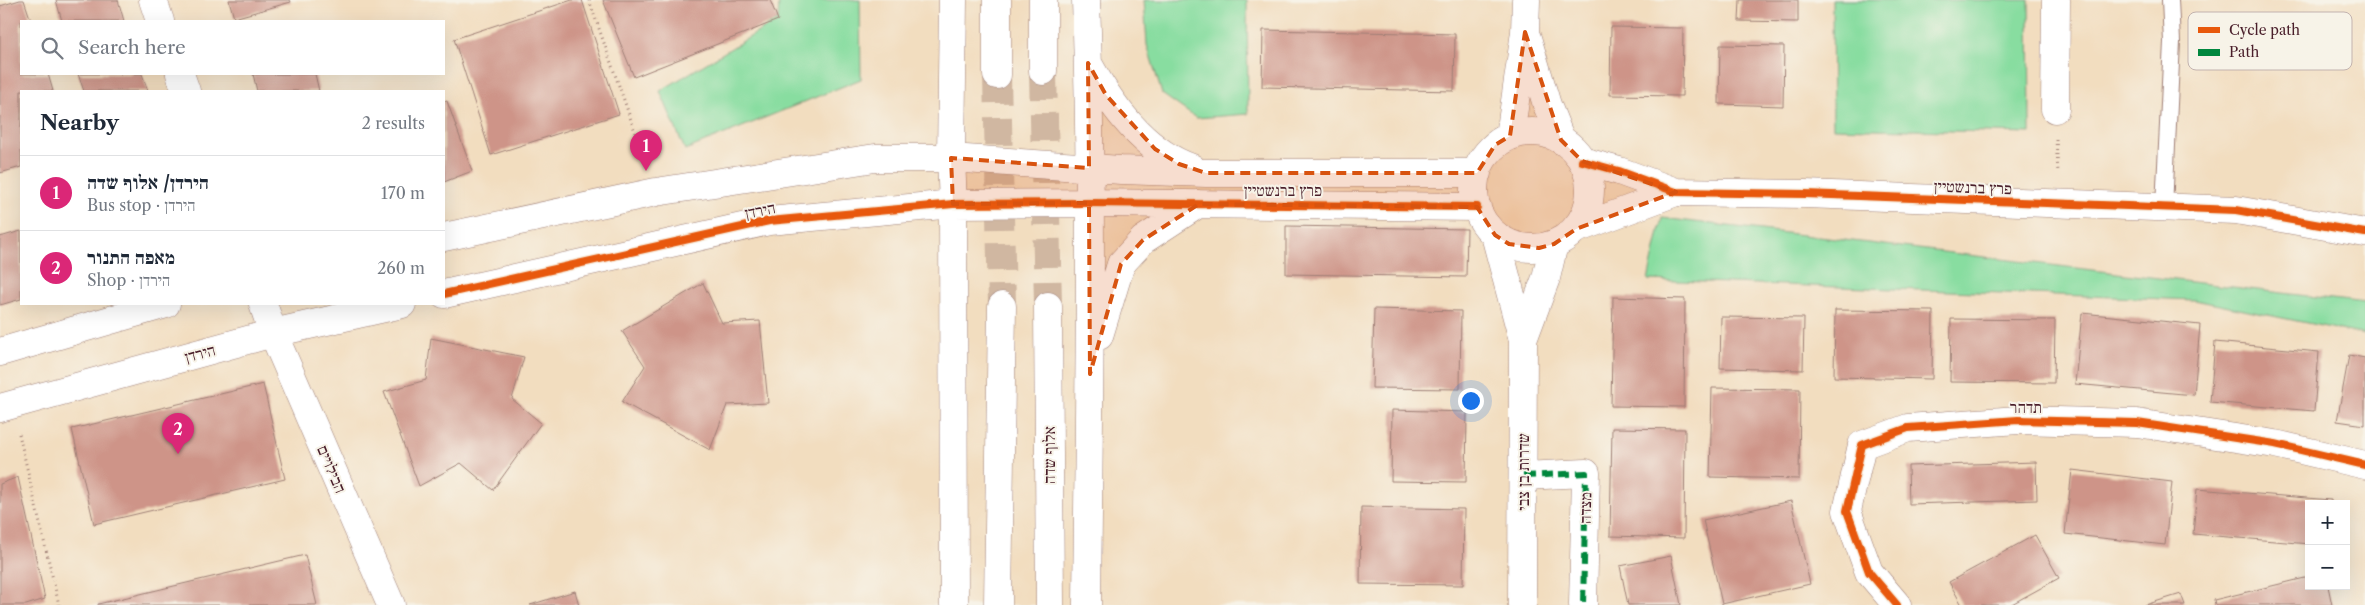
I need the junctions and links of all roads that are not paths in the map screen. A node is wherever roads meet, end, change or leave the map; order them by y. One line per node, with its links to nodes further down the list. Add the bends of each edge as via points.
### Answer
1 (153, 0): 9 (street)
2 (953, 0): 19 (street)
3 (997, 0): 13 (street)
4 (1043, 0): 12 (street)
5 (1086, 0): 11 (street)
6 (1526, 0): 10 (street)
7 (2056, 0): 16 (street)
8 (2170, 0): 29 (lane, via 2172,42)
9 (160, 20)
10 (1525, 32): 17 (street); 18 (street)
11 (1088, 63): 21 (street); 22 (street, via 1106,95 1155,149 1179,164)
12 (1043, 71)
13 (997, 74)
14 (180, 75): 15 (street)
15 (186, 90)
16 (2055, 108)
17 (1510, 136): 18 (street, via 1527,132); 23 (street, via 1495,145)
18 (1561, 140): 20 (street)
19 (951, 158): 21 (street, הירדן); 26 (street); 33 (street, הירדן, via 875,158 656,192)
20 (1582, 161): 24 (street, פרץ ברנשטיין); 32 (street, via 1588,174 1589,203 1584,217)
21 (1089, 168): 22 (street, פרץ ברנשטיין); 25 (street)
22 (1206, 172): 23 (street, פרץ ברנשטיין)
23 (1477, 173): 28 (street, via 1474,189)
24 (1676, 192): 29 (street, פרץ ברנשטיין); 32 (street, פרץ ברנשטיין)
25 (1089, 203): 26 (street, הירדן); 27 (street, פרץ ברנשטיין); 43 (street)
26 (953, 204): 34 (street, הירדן, via 769,221); 48 (street)
27 (1199, 204): 28 (street, פרץ ברנשטיין); 43 (street, via 1143,240 1121,264)
28 (1477, 207): 31 (street, via 1484,222)
29 (2164, 207): 30 (street, פרץ ברנשטיין, via 2236,210)
30 (2365, 233)
31 (1496, 235): 32 (street, via 1508,244 1524,248 1539,248); 41 (street, שדרות בן צבי)
32 (1565, 236): 41 (street, שדרות בן צבי)
33 (445, 237)
34 (445, 294)
35 (163, 305): 42 (street)
36 (263, 305): 40 (street, הבילויים)
37 (398, 305): 40 (street, הירדן)
38 (1002, 306): 49 (street)
39 (1048, 306): 50 (street, אלוף שדה)
40 (273, 333): 44 (street, הירדן); 47 (street, הבילויים)
41 (1523, 340): 46 (street, שדרות בן צבי)
42 (0, 352)
43 (1090, 374): 51 (street)
44 (6, 406)
45 (2365, 465): 54 (street, תדהר, via 2275,444 2137,423 2018,420 1908,428 1862,445 1847,511 1869,572)
46 (1523, 476): 52 (street, שדרות בן צבי); 53 (street, מצדה, via 1586,473)
47 (391, 605)
48 (954, 605)
49 (998, 605)
50 (1050, 605)
51 (1087, 605)
52 (1522, 605)
53 (1583, 605)
54 (1897, 605)

